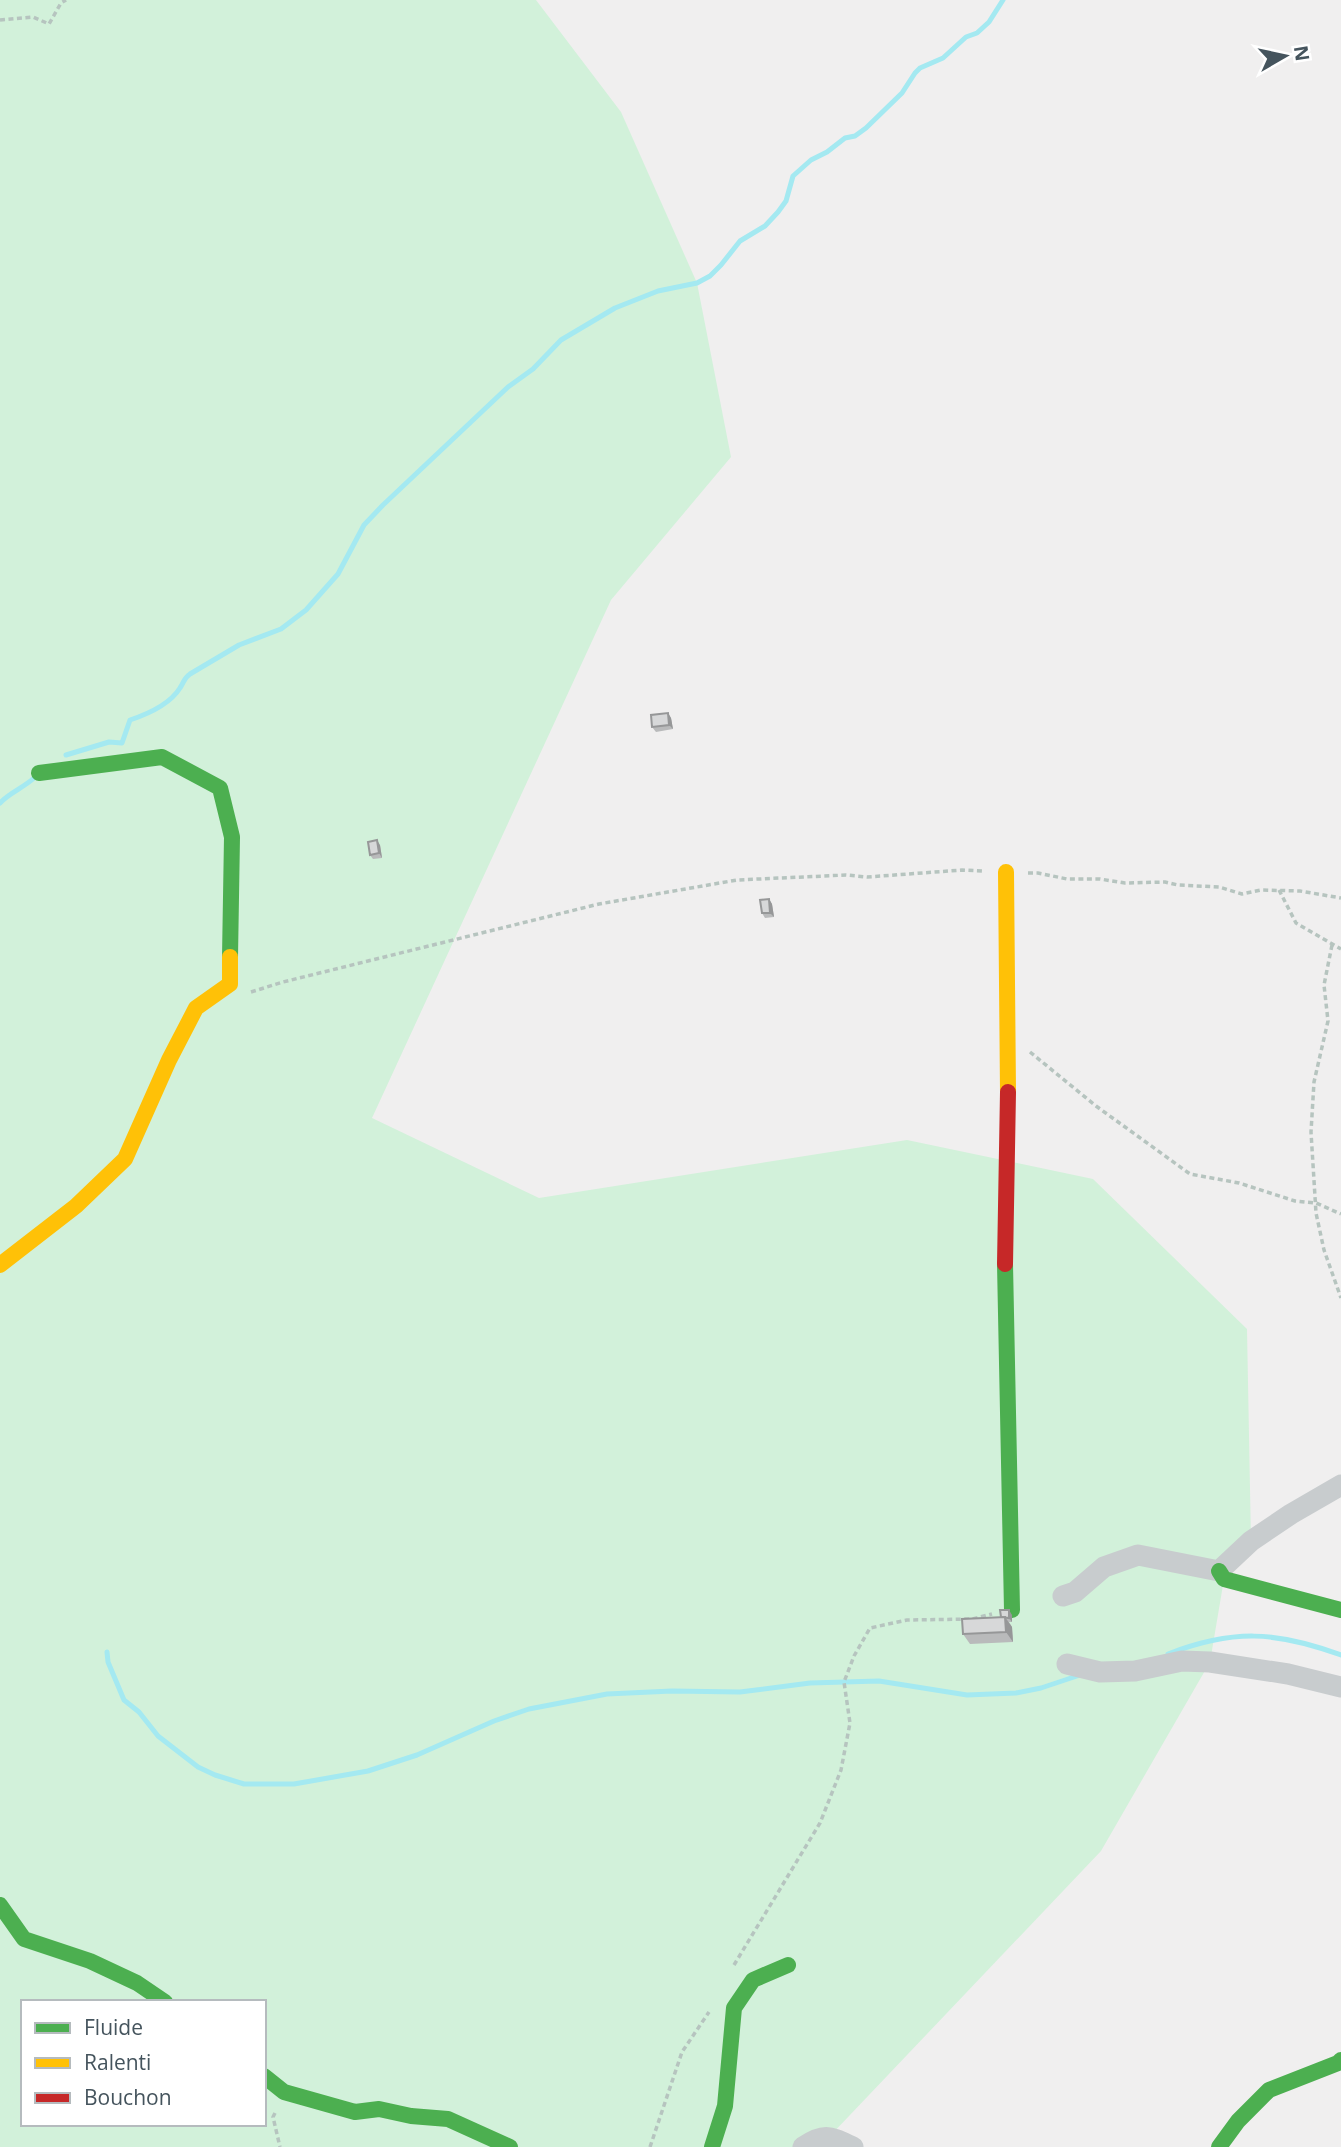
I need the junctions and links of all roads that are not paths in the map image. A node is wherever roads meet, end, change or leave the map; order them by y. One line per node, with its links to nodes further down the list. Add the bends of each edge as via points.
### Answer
1 (39, 774): 3 (street, via 162,757 220,788 232,837 230,984 196,1009 125,1159 76,1206)
2 (1006, 872): 7 (street, via 1005,1242)
3 (0, 1265)
4 (1341, 1485): 5 (street, via 1251,1541)
5 (1219, 1571): 6 (street, via 1138,1555 1104,1567 1075,1592); 8 (street, via 1224,1579)
6 (1063, 1596)
7 (1012, 1610)
8 (1341, 1610)
9 (1067, 1664): 10 (street, via 1101,1672 1135,1671 1182,1661 1210,1662)
10 (1341, 1686)
11 (0, 1905): 13 (street, via 24,1939 90,1961)
12 (788, 1965): 17 (street, via 753,1980 734,2008 724,2106)
13 (162, 2000)
14 (1341, 2060): 20 (street, via 1269,2090)
15 (266, 2078): 16 (street, via 284,2092 355,2112 379,2109 448,2119)
16 (510, 2147)
17 (712, 2147)
18 (803, 2147): 19 (street, via 830,2136)
19 (853, 2147)
20 (1219, 2147)

